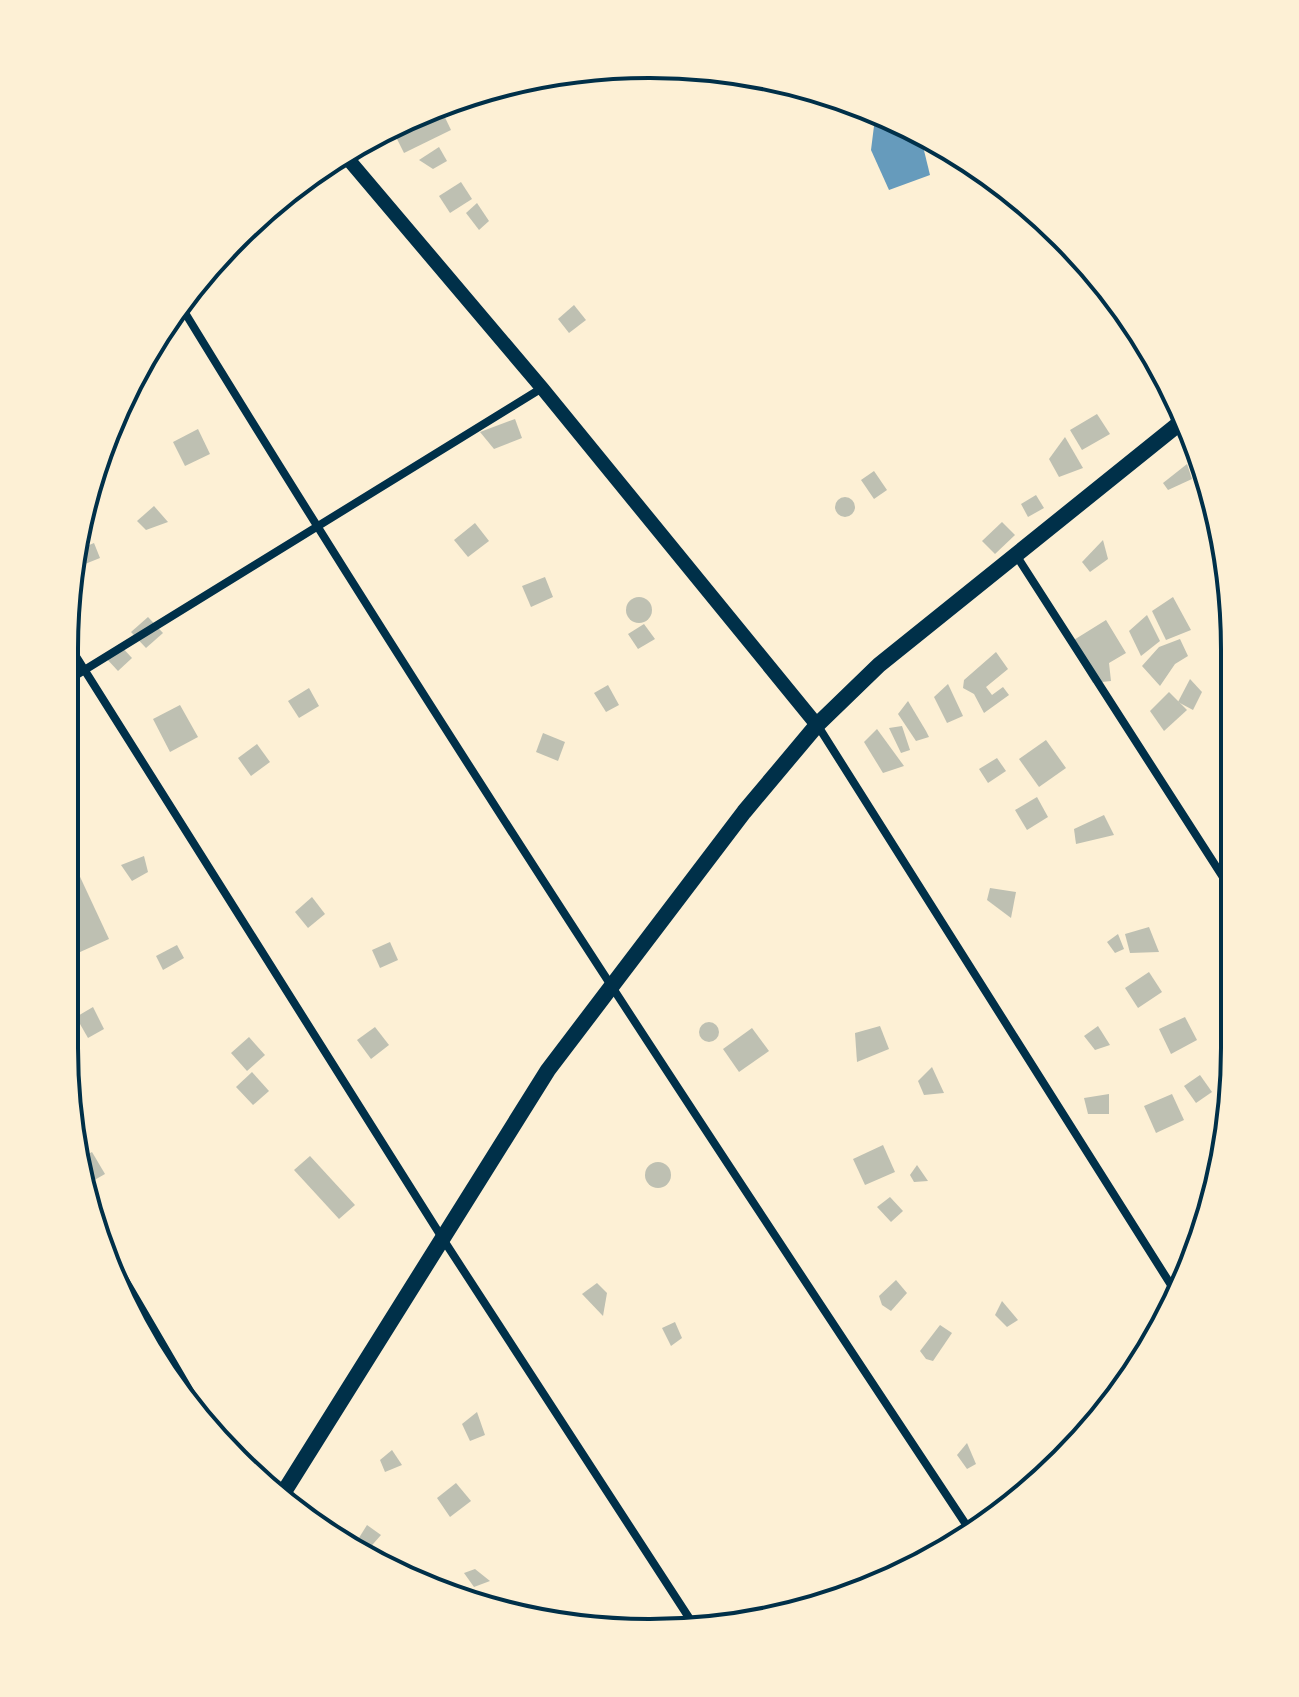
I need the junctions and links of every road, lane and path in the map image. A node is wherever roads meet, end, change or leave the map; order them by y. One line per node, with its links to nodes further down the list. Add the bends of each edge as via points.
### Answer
1 (351, 163): 3 (street)
2 (186, 315): 5 (street)
3 (542, 388): 5 (street); 10 (street)
4 (1175, 427): 6 (main road)
5 (316, 527): 8 (street); 12 (street)
6 (1016, 555): 10 (main road, via 879,665); 11 (street)
7 (78, 660): 8 (street)
8 (84, 670): 9 (street); 13 (street)
9 (78, 674)
10 (817, 725): 12 (main road); 14 (street)
11 (1221, 874)
12 (611, 988): 13 (main road, via 548,1070); 18 (street)
13 (441, 1236): 17 (main road); 19 (street)
14 (1170, 1283)
15 (147, 1318): 16 (street)
16 (176, 1368)
17 (286, 1488)
18 (966, 1524)
19 (689, 1618)

